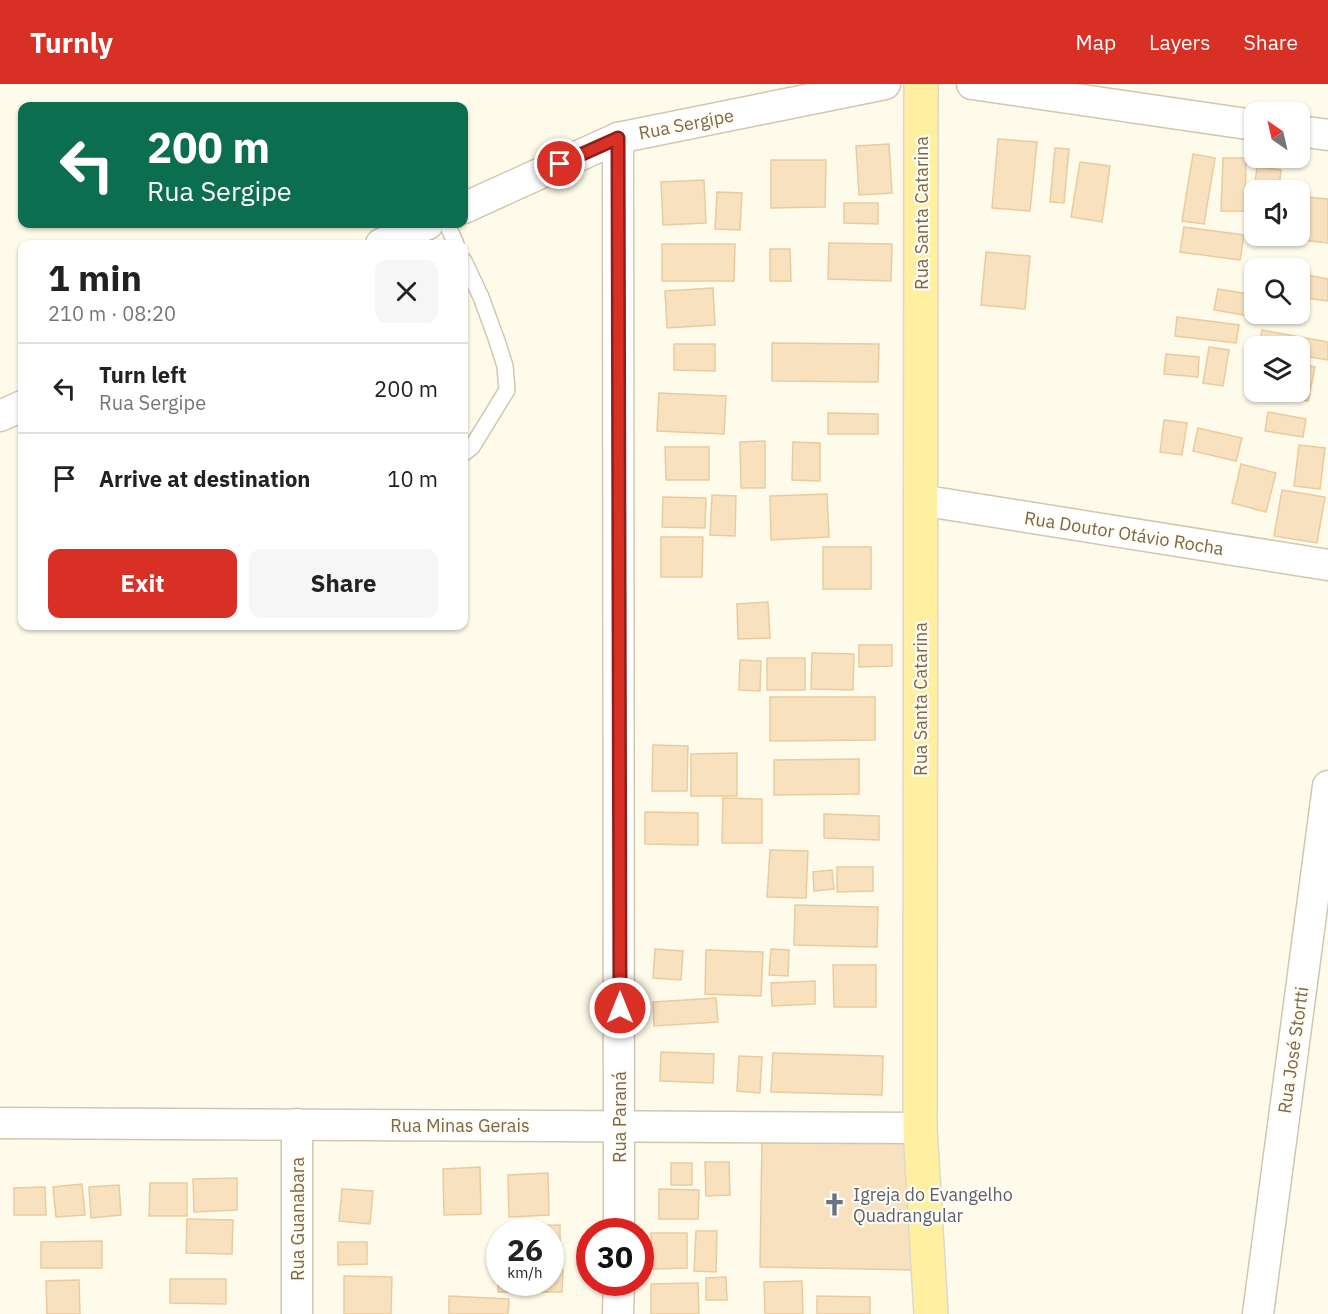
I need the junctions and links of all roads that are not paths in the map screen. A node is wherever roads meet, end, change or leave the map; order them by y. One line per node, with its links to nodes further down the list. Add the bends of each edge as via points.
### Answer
1 (885, 84): 7 (street, Rua Sergipe)
2 (921, 84): 15 (main road, Rua Santa Catarina)
3 (972, 84): 4 (street)
4 (1244, 124)
5 (1310, 133): 6 (street)
6 (1328, 135)
7 (618, 138): 8 (street, Rua Sergipe); 20 (street, Rua Paraná)
8 (468, 206)
9 (419, 228): 10 (street)
10 (390, 240)
11 (468, 269): 14 (lane, via 496,338 505,366 507,390)
12 (18, 408): 13 (street)
13 (0, 416)
14 (468, 450)
15 (920, 500): 16 (street, Rua Doutor Otávio Rocha); 21 (main road, Rua Santa Catarina)
16 (1328, 565)
17 (1328, 786): 27 (street, Rua José Stortti)
18 (0, 1123): 19 (street, Rua Minas Gerais)
19 (297, 1124): 20 (street, Rua Minas Gerais); 24 (street, Rua Guanabara)
20 (620, 1126): 21 (street, Rua Minas Gerais); 22 (street, Rua Paraná)
21 (920, 1128): 26 (main road, Rua Santa Catarina)
22 (619, 1218)
23 (619, 1296): 25 (street)
24 (297, 1314)
25 (618, 1314)
26 (931, 1314)
27 (1258, 1314)

